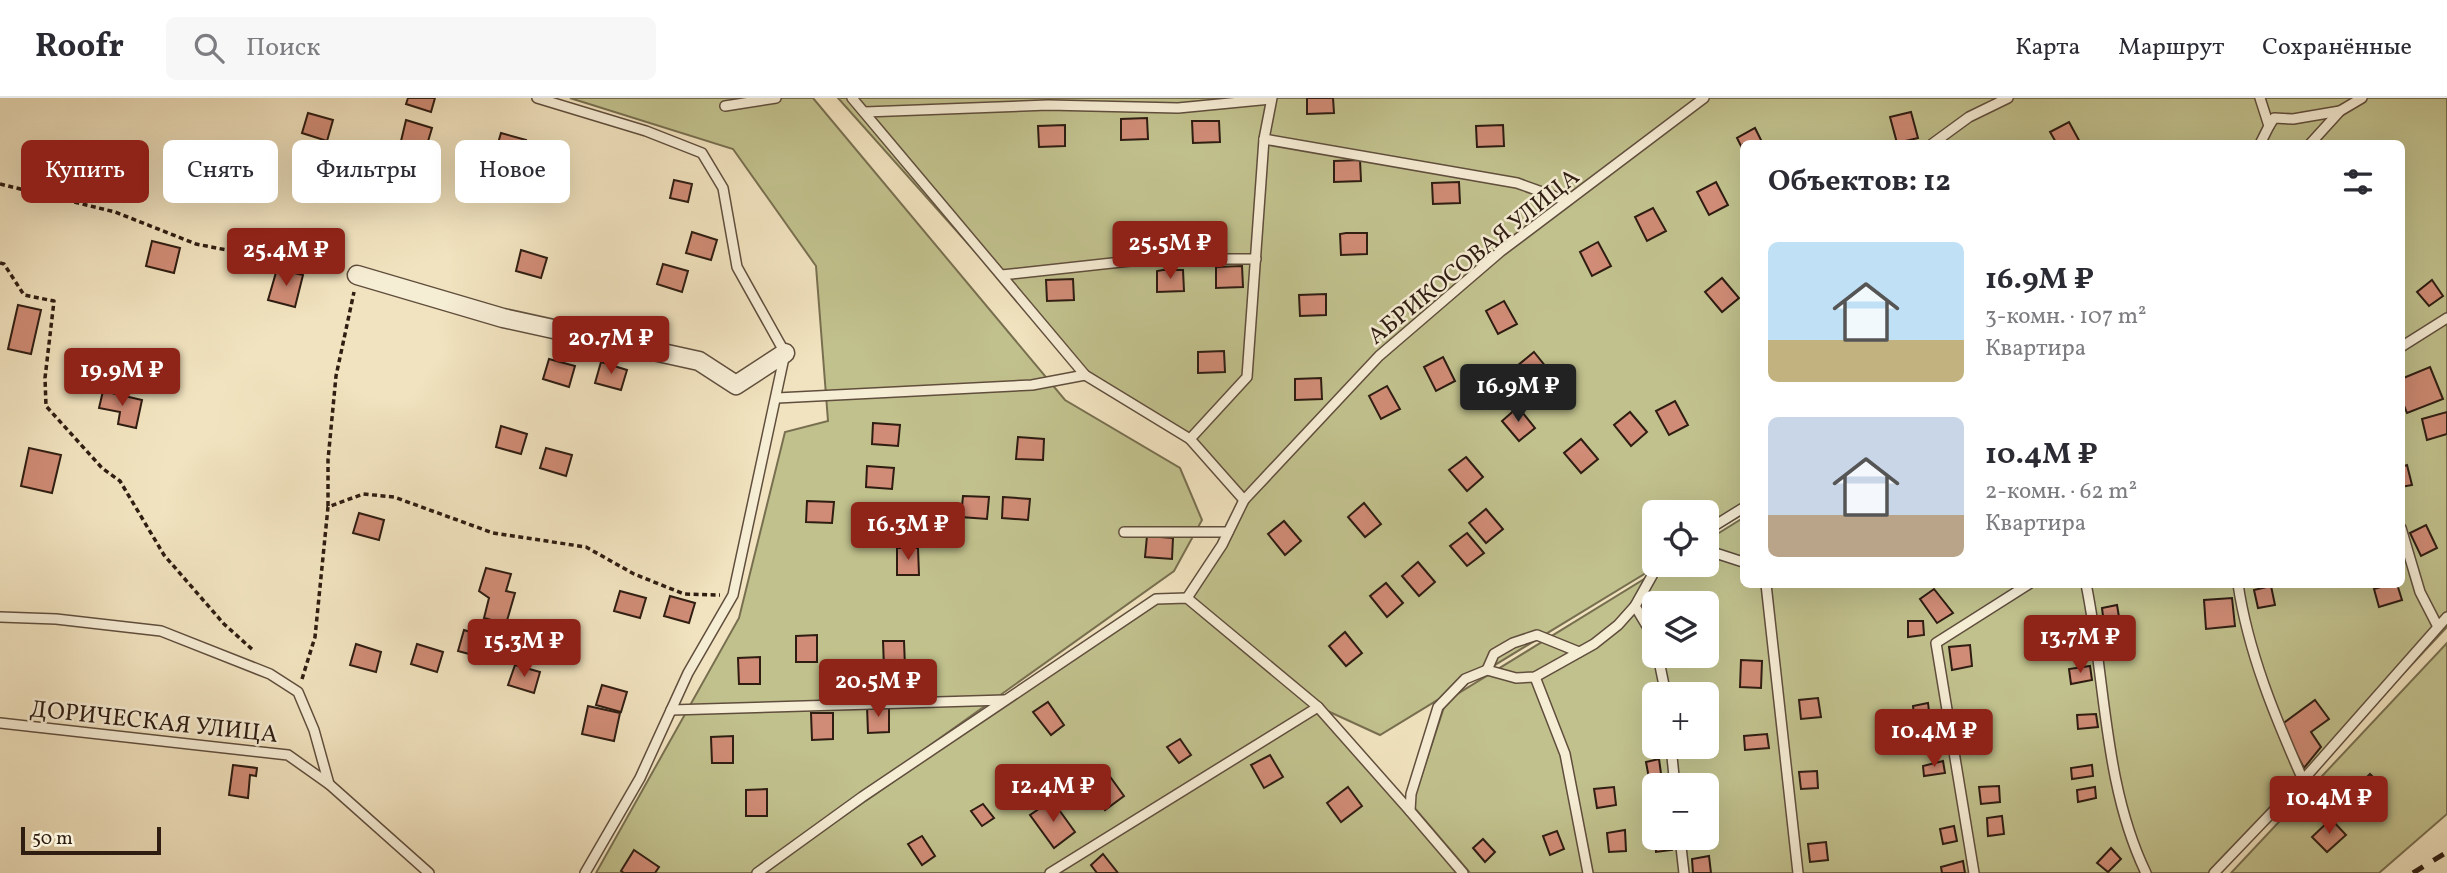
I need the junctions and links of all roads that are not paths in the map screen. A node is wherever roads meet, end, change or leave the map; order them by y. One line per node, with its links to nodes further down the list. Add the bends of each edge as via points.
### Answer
1 (537, 98): 23 (lane, via 702,153 723,188 737,267)
2 (776, 98): 9 (lane)
3 (852, 98): 11 (lane)
4 (1272, 98): 11 (lane, via 1178,108 1048,105); 13 (lane)
5 (1704, 98): 17 (lane, АБРИКОСОВАЯ УЛИЦА)
6 (2008, 98): 14 (lane, via 1969,117)
7 (2260, 98): 12 (lane)
8 (2362, 98): 10 (lane)
9 (725, 106)
10 (2340, 111): 12 (lane, via 2274,118); 16 (lane)
11 (865, 112): 20 (lane)
12 (2269, 126): 15 (lane)
13 (1264, 139): 17 (lane, via 1517,183); 18 (lane)
14 (1937, 140)
15 (2262, 140)
16 (2314, 140)
17 (1567, 201): 27 (lane, АБРИКОСОВАЯ УЛИЦА, via 1379,356)
18 (1256, 260): 20 (lane, via 1149,259); 26 (lane, via 1247,377)
19 (357, 275): 23 (street, via 503,318 699,361 736,385)
20 (1002, 275): 24 (lane)
21 (2447, 318): 22 (lane)
22 (2405, 344)
23 (786, 353): 25 (lane)
24 (1085, 375): 25 (lane, via 1032,385); 26 (lane)
25 (777, 398): 51 (lane, via 733,595)
26 (1190, 439): 27 (lane)
27 (1244, 500): 31 (lane, АБРИКОСОВАЯ УЛИЦА)
28 (1740, 510): 29 (lane)
29 (1719, 522)
30 (1125, 532): 31 (lane)
31 (1228, 532): 40 (lane, АБРИКОСОВАЯ УЛИЦА)
32 (2405, 542): 45 (lane, via 2420,593)
33 (1719, 554): 34 (lane)
34 (1740, 561)
35 (1651, 577): 41 (lane)
36 (1766, 588): 64 (lane)
37 (2023, 588): 65 (lane, via 1936,643)
38 (2087, 588): 66 (lane, via 2116,784)
39 (2239, 588): 53 (lane, via 2273,712)
40 (1186, 598): 49 (lane, via 1156,599); 50 (lane)
41 (1635, 606): 44 (lane); 46 (lane)
42 (0, 617): 54 (lane, via 162,631 270,674 298,692)
43 (2447, 617): 45 (lane)
44 (1642, 618)
45 (2437, 625): 53 (lane)
46 (1579, 652): 47 (lane, via 1538,635 1494,654); 48 (lane)
47 (1487, 670): 48 (lane, via 1516,678); 55 (lane, via 1465,679 1438,707)
48 (1535, 677): 62 (lane, via 1565,754)
49 (1007, 700): 51 (lane); 59 (lane)
50 (1318, 707): 55 (lane); 60 (lane)
51 (671, 710): 58 (lane)
52 (0, 723): 54 (lane, ДОРИЧЕСКАЯ УЛИЦА, via 288,755)
53 (2303, 780): 67 (lane)
54 (329, 784): 57 (lane, ДОРИЧЕСКАЯ УЛИЦА)
55 (1410, 811): 61 (lane)
56 (1682, 850): 63 (lane)
57 (429, 873)
58 (585, 873)
59 (757, 873)
60 (1050, 873)
61 (1463, 873)
62 (1588, 873)
63 (1684, 873)
64 (1798, 873)
65 (1974, 873)
66 (2146, 873)
67 (2214, 873)

